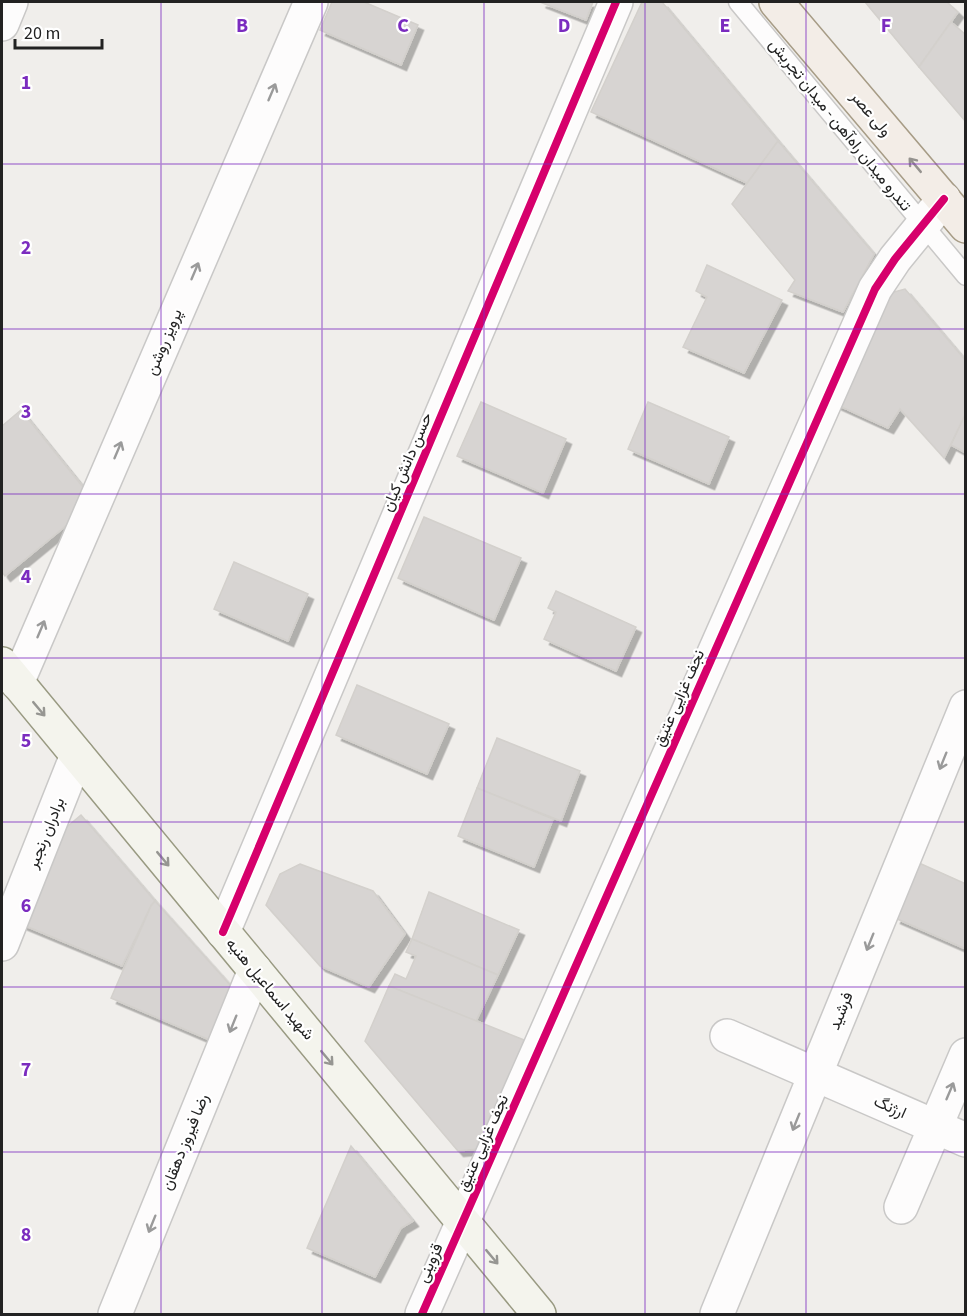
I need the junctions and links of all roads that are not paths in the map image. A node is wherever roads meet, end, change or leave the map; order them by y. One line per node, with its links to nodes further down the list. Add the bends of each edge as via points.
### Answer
1 (11, 2): 6 (street)
2 (311, 2): 10 (street, پرویز روشن, one-way to 2)
3 (616, 2): 13 (street, حسن دانش کیان)
4 (738, 2): 8 (lane, تندرو میدان راه‌آهن - میدان تجریش)
5 (782, 4): 7 (main road, ولی عصر, one-way to 5)
6 (2, 24)
7 (958, 212): 8 (street, نجف غزایی عتیق)
8 (922, 225): 9 (lane, تندرو میدان راه‌آهن - میدان تجریش); 22 (street, نجف غزایی عتیق, via 875,289)
9 (966, 276)
10 (10, 673): 12 (main road, شهید اسماعیل هنیه, one-way to 12)
11 (966, 707): 18 (street, فرشید, one-way to 18)
12 (77, 755): 13 (main road, شهید اسماعیل هنیه, one-way to 13); 14 (street, برادران رنجبر)
13 (223, 932): 15 (main road, شهید اسماعیل هنیه)
14 (2, 944)
15 (255, 970): 22 (main road, شهید اسماعیل هنیه, one-way to 22); 23 (street, رضا فیروز دهقان, one-way to 23)
16 (727, 1036): 18 (street, ارژنگ)
17 (966, 1055): 19 (street, one-way to 17)
18 (815, 1075): 19 (street, ارژنگ); 26 (street, فرشید, one-way to 26)
19 (935, 1127): 20 (street, ارژنگ); 21 (street)
20 (966, 1140)
21 (901, 1207)
22 (462, 1222): 24 (street, قزوینی); 25 (main road, شهید اسماعیل هنیه, one-way to 25)
23 (115, 1314)
24 (422, 1314)
25 (539, 1314)
26 (717, 1314)

